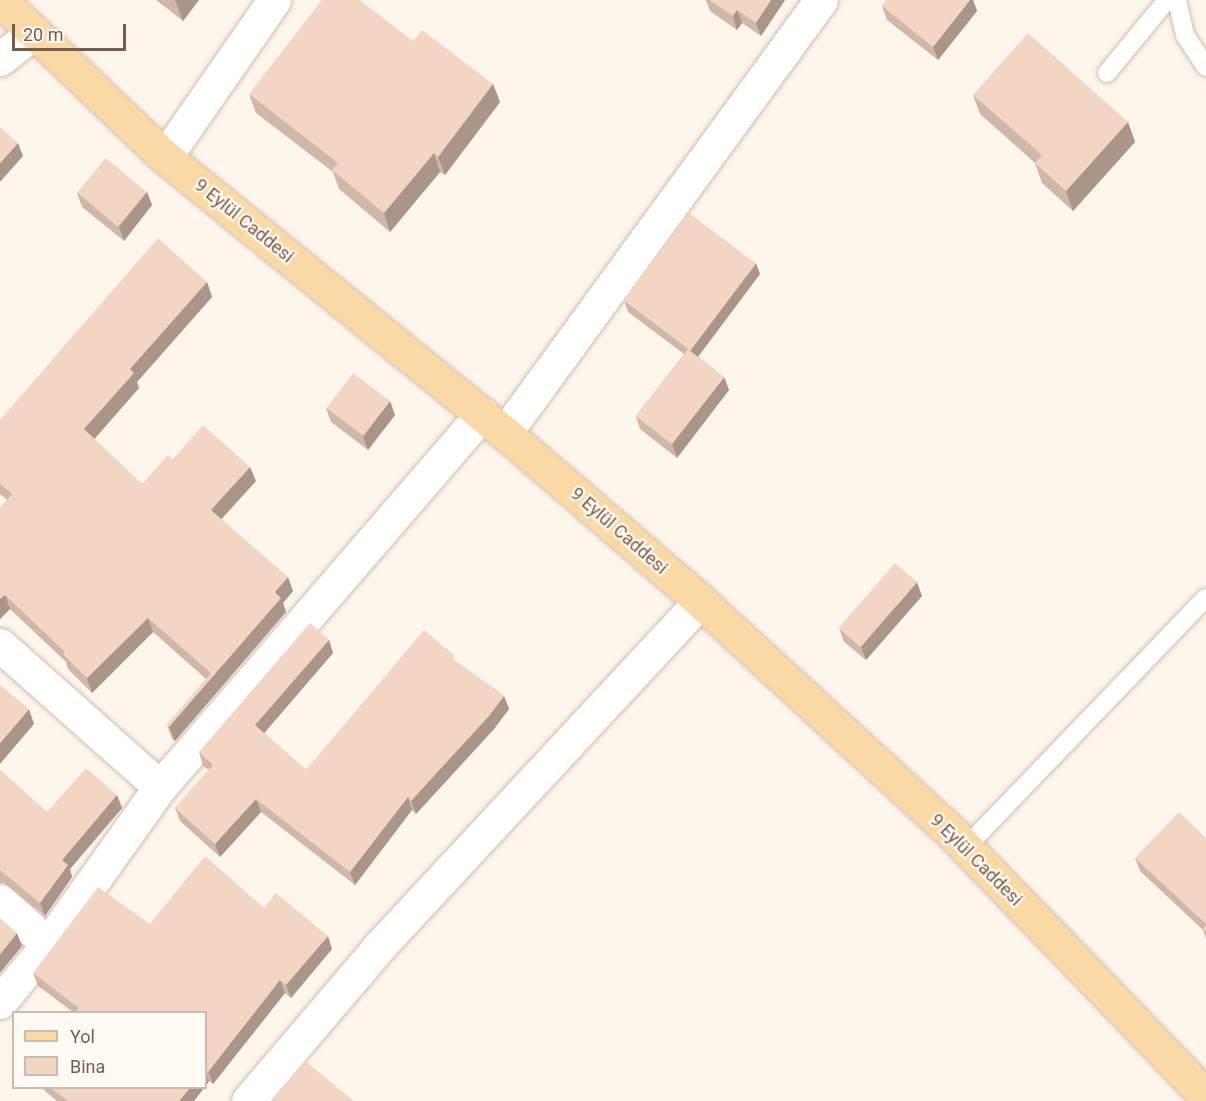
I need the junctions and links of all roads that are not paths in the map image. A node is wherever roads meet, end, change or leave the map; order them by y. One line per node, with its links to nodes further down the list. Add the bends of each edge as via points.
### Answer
1 (0, 0): 6 (main road, 9 Eylül Caddesi)
2 (274, 0): 10 (street)
3 (821, 0): 11 (street)
4 (1167, 0): 9 (lane)
5 (1177, 0): 8 (lane, via 1185,35)
6 (33, 33): 7 (street); 10 (main road, 9 Eylül Caddesi)
7 (0, 59)
8 (1206, 67)
9 (1107, 73)
10 (165, 157): 11 (main road, 9 Eylül Caddesi)
11 (494, 424): 13 (main road, 9 Eylül Caddesi); 15 (street)
12 (1206, 598): 16 (lane)
13 (700, 601): 16 (main road, 9 Eylül Caddesi); 21 (street, via 378,948)
14 (0, 645): 15 (street)
15 (160, 787): 18 (street)
16 (965, 848): 20 (main road, 9 Eylül Caddesi)
17 (0, 901): 18 (street)
18 (48, 944): 19 (street)
19 (0, 1002)
20 (1206, 1096)
21 (248, 1101)

